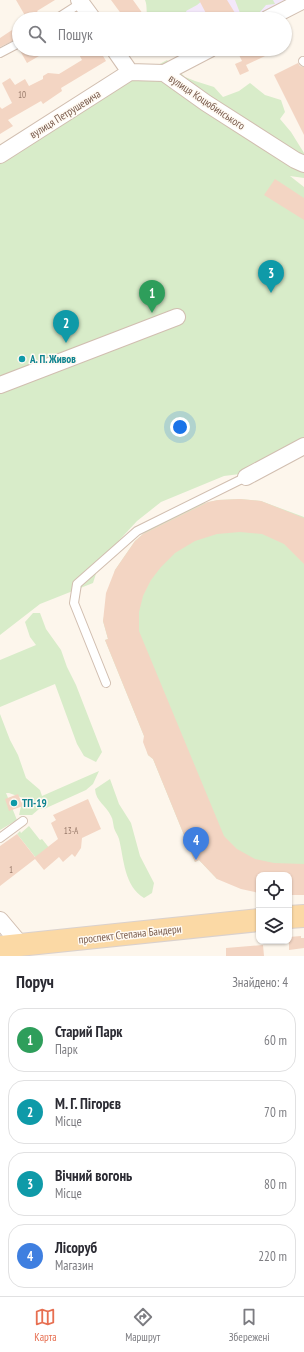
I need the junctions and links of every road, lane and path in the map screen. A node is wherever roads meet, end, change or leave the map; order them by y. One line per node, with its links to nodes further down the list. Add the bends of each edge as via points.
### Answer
1 (304, 0): 5 (street)
2 (80, 1): 3 (lane); 4 (street)
3 (65, 12)
4 (88, 12)
5 (281, 12)
6 (12, 46): 7 (lane)
7 (0, 53)
8 (119, 56): 10 (street)
9 (197, 56): 11 (street)
10 (130, 72): 11 (street, вулиця Коцюбинського); 12 (street, вулиця Петрушевича)
11 (164, 73): 13 (street, вулиця Коцюбинського, via 206,103)
12 (0, 155)
13 (301, 160)
14 (177, 317): 15 (street)
15 (0, 384)
16 (304, 446): 17 (street)
17 (246, 477): 18 (lane, via 137,530 77,584 74,603)
18 (106, 683)
19 (23, 821): 20 (lane)
20 (0, 838)
21 (304, 916): 22 (main road)
22 (292, 917)
23 (0, 920): 25 (street)
24 (256, 920): 25 (main road, проспект Степана Бандери)
25 (7, 949)

